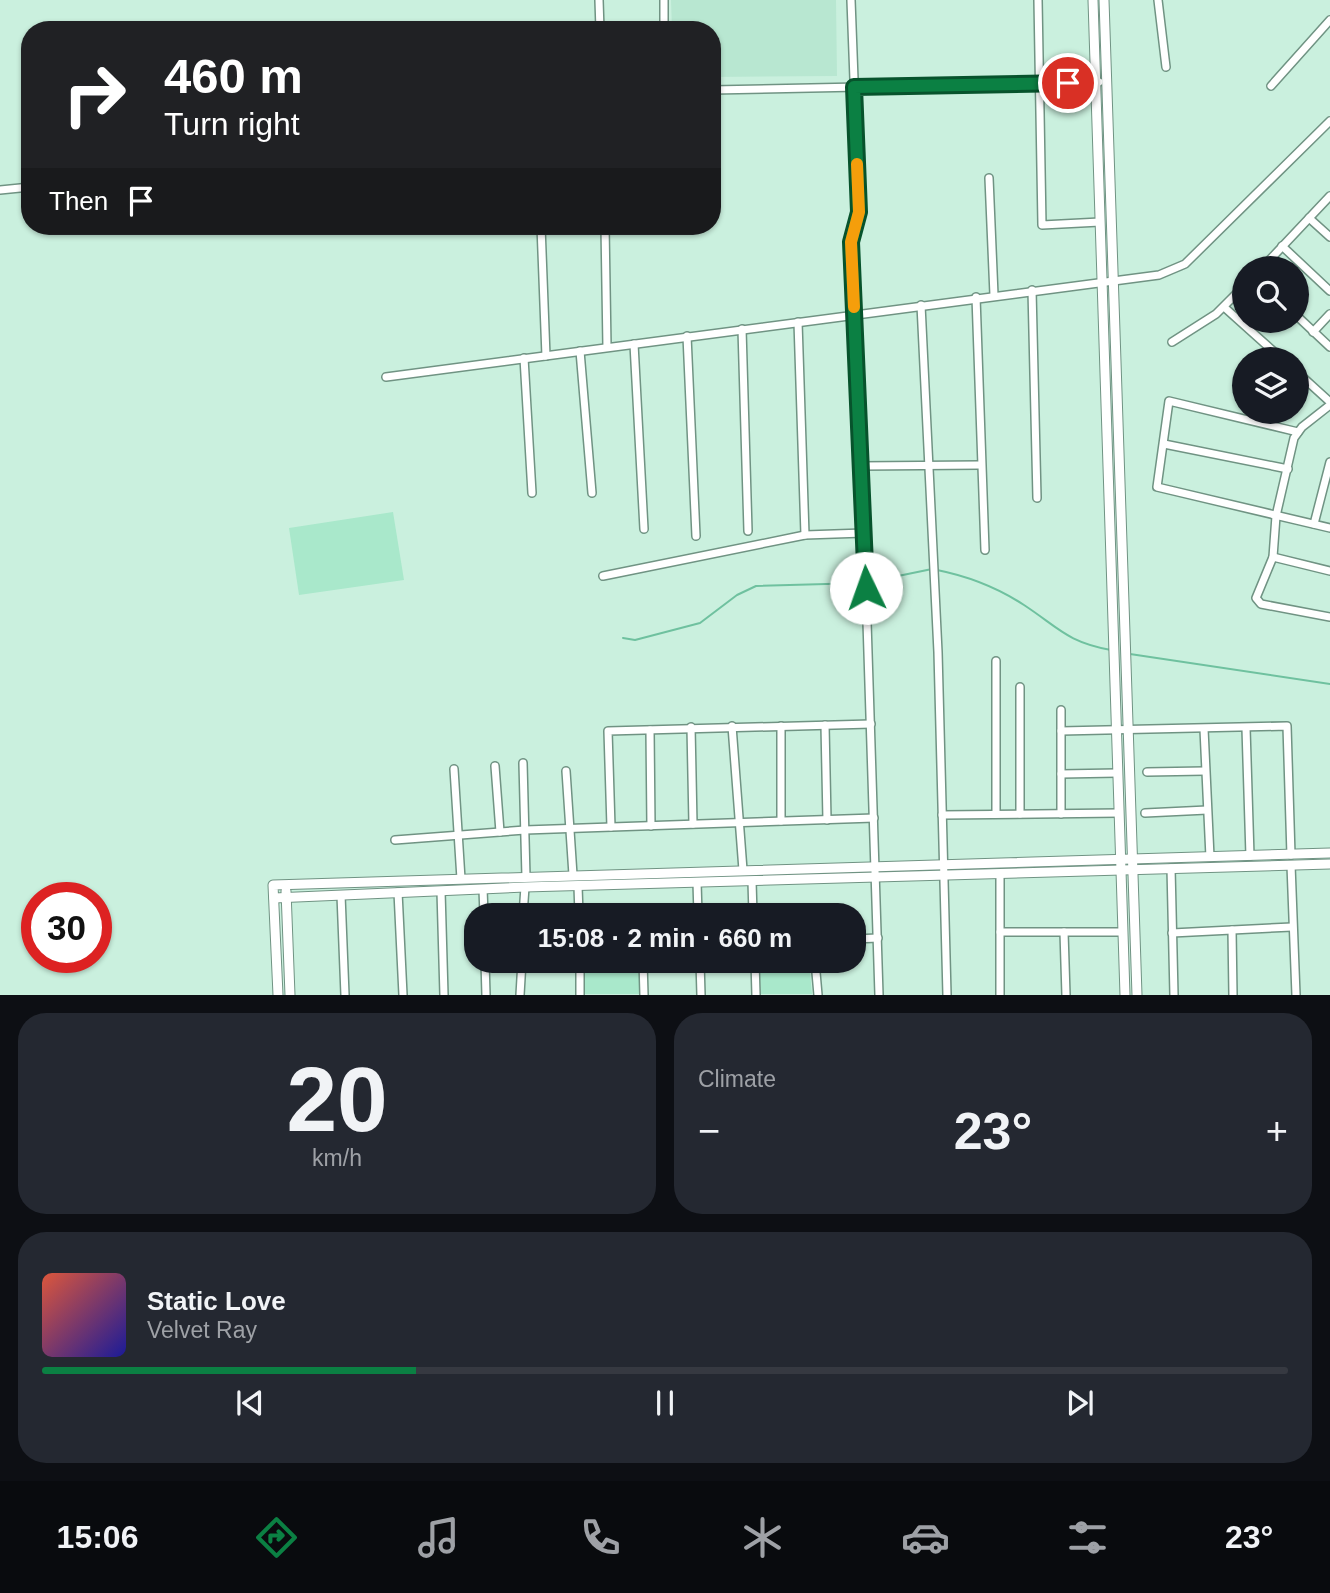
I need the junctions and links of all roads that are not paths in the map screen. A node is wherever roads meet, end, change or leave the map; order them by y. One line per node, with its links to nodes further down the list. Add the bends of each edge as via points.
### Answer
1 (599, 0): 9 (street)
2 (664, 0): 10 (street)
3 (851, 0): 16 (street)
4 (1038, 0): 14 (street)
5 (1093, 0): 12 (street)
6 (1104, 0): 13 (street)
7 (1158, 0): 11 (street)
8 (1330, 20): 15 (street)
9 (600, 21)
10 (664, 21)
11 (1166, 67)
12 (1095, 82): 13 (street); 14 (street); 24 (street)
13 (1106, 82): 31 (street)
14 (1041, 83): 16 (street); 24 (street, via 1042,225)
15 (1271, 86)
16 (854, 87): 17 (street); 39 (street, via 859,212 851,242)
17 (721, 90)
18 (1329, 124): 31 (street, via 1185,264 1159,275)
19 (989, 178): 34 (street)
20 (21, 188): 21 (street)
21 (0, 190)
22 (1330, 196): 23 (street)
23 (1309, 218): 27 (street); 28 (street)
24 (1100, 222): 30 (street)
25 (541, 235): 52 (street)
26 (604, 235): 48 (street)
27 (1330, 237)
28 (1282, 246): 29 (street); 33 (street)
29 (1273, 256)
30 (1102, 281): 31 (street); 32 (street); 91 (street)
31 (1112, 281): 92 (street)
32 (1032, 290): 34 (street); 66 (street)
33 (1330, 291)
34 (994, 295): 35 (street)
35 (976, 298): 37 (street); 60 (street)
36 (1232, 299): 38 (street)
37 (921, 305): 39 (street); 61 (street)
38 (1224, 307): 46 (street); 49 (street)
39 (855, 314): 41 (street); 62 (street)
40 (1330, 314): 44 (street)
41 (798, 321): 43 (street); 73 (street)
42 (1309, 327): 44 (street)
43 (742, 329): 45 (street); 71 (street)
44 (1314, 332): 50 (street)
45 (687, 337): 47 (street); 74 (street)
46 (1172, 342)
47 (634, 344): 48 (street); 70 (street)
48 (607, 347): 51 (street)
49 (1269, 347)
50 (1330, 347)
51 (580, 351): 52 (street); 65 (street)
52 (546, 356): 53 (street)
53 (524, 358): 54 (street); 64 (street)
54 (386, 377)
55 (1309, 384): 56 (street)
56 (1330, 404): 57 (street)
57 (1298, 432): 58 (street, via 1169,401); 63 (street)
58 (1164, 444): 63 (street); 67 (street, via 1157,487)
59 (1330, 463): 68 (street)
60 (980, 464): 61 (street); 75 (street)
61 (929, 465): 62 (street); 108 (street)
62 (862, 466): 72 (street)
63 (1288, 469): 67 (street)
64 (532, 493)
65 (592, 493)
66 (1037, 498)
67 (1276, 516): 68 (street); 76 (street)
68 (1314, 524): 69 (street)
69 (1330, 528)
70 (644, 529)
71 (748, 531)
72 (864, 533): 73 (street); 83 (street)
73 (805, 535): 78 (street)
74 (696, 536)
75 (985, 550)
76 (1273, 557): 77 (street); 79 (street, via 1258,603)
77 (1330, 571)
78 (603, 576)
79 (1330, 617)
80 (996, 661): 105 (street)
81 (1020, 687): 106 (street)
82 (1061, 710): 93 (street)
83 (871, 724): 84 (street); 109 (street)
84 (825, 725): 86 (street); 110 (street)
85 (732, 726): 86 (street); 87 (street); 112 (street)
86 (781, 726): 111 (street)
87 (691, 727): 90 (street); 113 (street)
88 (1246, 728): 89 (street); 122 (street); 126 (street, via 1287,726)
89 (1205, 729): 92 (street); 98 (street)
90 (650, 730): 114 (street); 115 (street, via 608,731)
91 (1115, 730): 92 (street); 93 (street); 100 (street)
92 (1127, 730): 125 (street)
93 (1061, 731): 101 (street)
94 (523, 763): 117 (street)
95 (495, 766): 118 (street)
96 (454, 769): 119 (street)
97 (566, 771): 116 (street)
98 (1205, 771): 99 (street); 102 (street)
99 (1147, 772)
100 (1117, 773): 101 (street); 103 (street)
101 (1061, 774): 107 (street)
102 (1207, 810): 104 (street); 123 (street)
103 (1119, 813): 107 (street); 124 (street)
104 (1145, 813)
105 (996, 814): 106 (street); 108 (street)
106 (1020, 814): 107 (street)
107 (1061, 814)
108 (942, 815): 130 (street)
109 (874, 818): 110 (street); 133 (street)
110 (827, 820): 111 (street)
111 (781, 821): 112 (street)
112 (739, 822): 113 (street); 129 (street)
113 (693, 824): 114 (street)
114 (651, 826): 115 (street)
115 (611, 827): 116 (street)
116 (570, 828): 117 (street); 135 (street)
117 (526, 830): 118 (street); 138 (street)
118 (500, 832): 119 (street)
119 (460, 835): 120 (street); 136 (street)
120 (395, 840)
121 (1330, 853): 126 (street)
122 (1250, 856): 123 (street); 126 (street)
123 (1210, 857): 125 (street)
124 (1120, 859): 125 (street); 130 (street); 132 (street)
125 (1131, 859): 131 (street)
126 (1291, 860): 127 (street); 128 (street); 153 (street)
127 (1330, 864)
128 (1171, 868): 131 (street); 158 (street)
129 (743, 870): 133 (street); 135 (street)
130 (944, 870): 133 (street); 134 (street); 181 (street)
131 (1132, 870): 132 (street); 185 (street)
132 (1121, 871): 134 (street); 157 (street)
133 (875, 872): 137 (street); 160 (street)
134 (1000, 874): 155 (street)
135 (573, 876): 138 (street)
136 (461, 879): 138 (street); 140 (street)
137 (752, 881): 139 (street); 152 (street)
138 (526, 882): 141 (street); 142 (street); 149 (street)
139 (697, 882): 141 (street); 151 (street)
140 (286, 884): 146 (street); 147 (street, via 273,885)
141 (578, 886): 150 (street)
142 (483, 889): 143 (street); 148 (street)
143 (441, 891): 144 (street); 172 (street)
144 (398, 892): 145 (street); 171 (street)
145 (341, 895): 146 (street); 170 (street)
146 (286, 897): 147 (street); 169 (street)
147 (274, 898): 168 (street)
148 (484, 903)
149 (524, 903)
150 (579, 903)
151 (698, 903)
152 (753, 903)
153 (1292, 927): 154 (street); 188 (street)
154 (1232, 930): 158 (street); 187 (street)
155 (1000, 932): 156 (street); 182 (street)
156 (1064, 932): 157 (street); 183 (street)
157 (1123, 932): 184 (street)
158 (1172, 933): 186 (street)
159 (866, 938): 160 (street)
160 (878, 938): 180 (street)
161 (485, 973): 173 (street)
162 (521, 973): 174 (street)
163 (580, 973): 175 (street)
164 (643, 973): 176 (street)
165 (700, 973): 177 (street)
166 (755, 973): 178 (street)
167 (816, 973): 179 (street)
168 (278, 995)
169 (290, 995)
170 (345, 995)
171 (403, 995)
172 (444, 995)
173 (486, 995)
174 (520, 995)
175 (580, 995)
176 (644, 995)
177 (701, 995)
178 (756, 995)
179 (818, 995)
180 (879, 995)
181 (947, 995)
182 (1000, 995)
183 (1066, 995)
184 (1125, 995)
185 (1137, 995)
186 (1174, 995)
187 (1233, 995)
188 (1296, 995)

